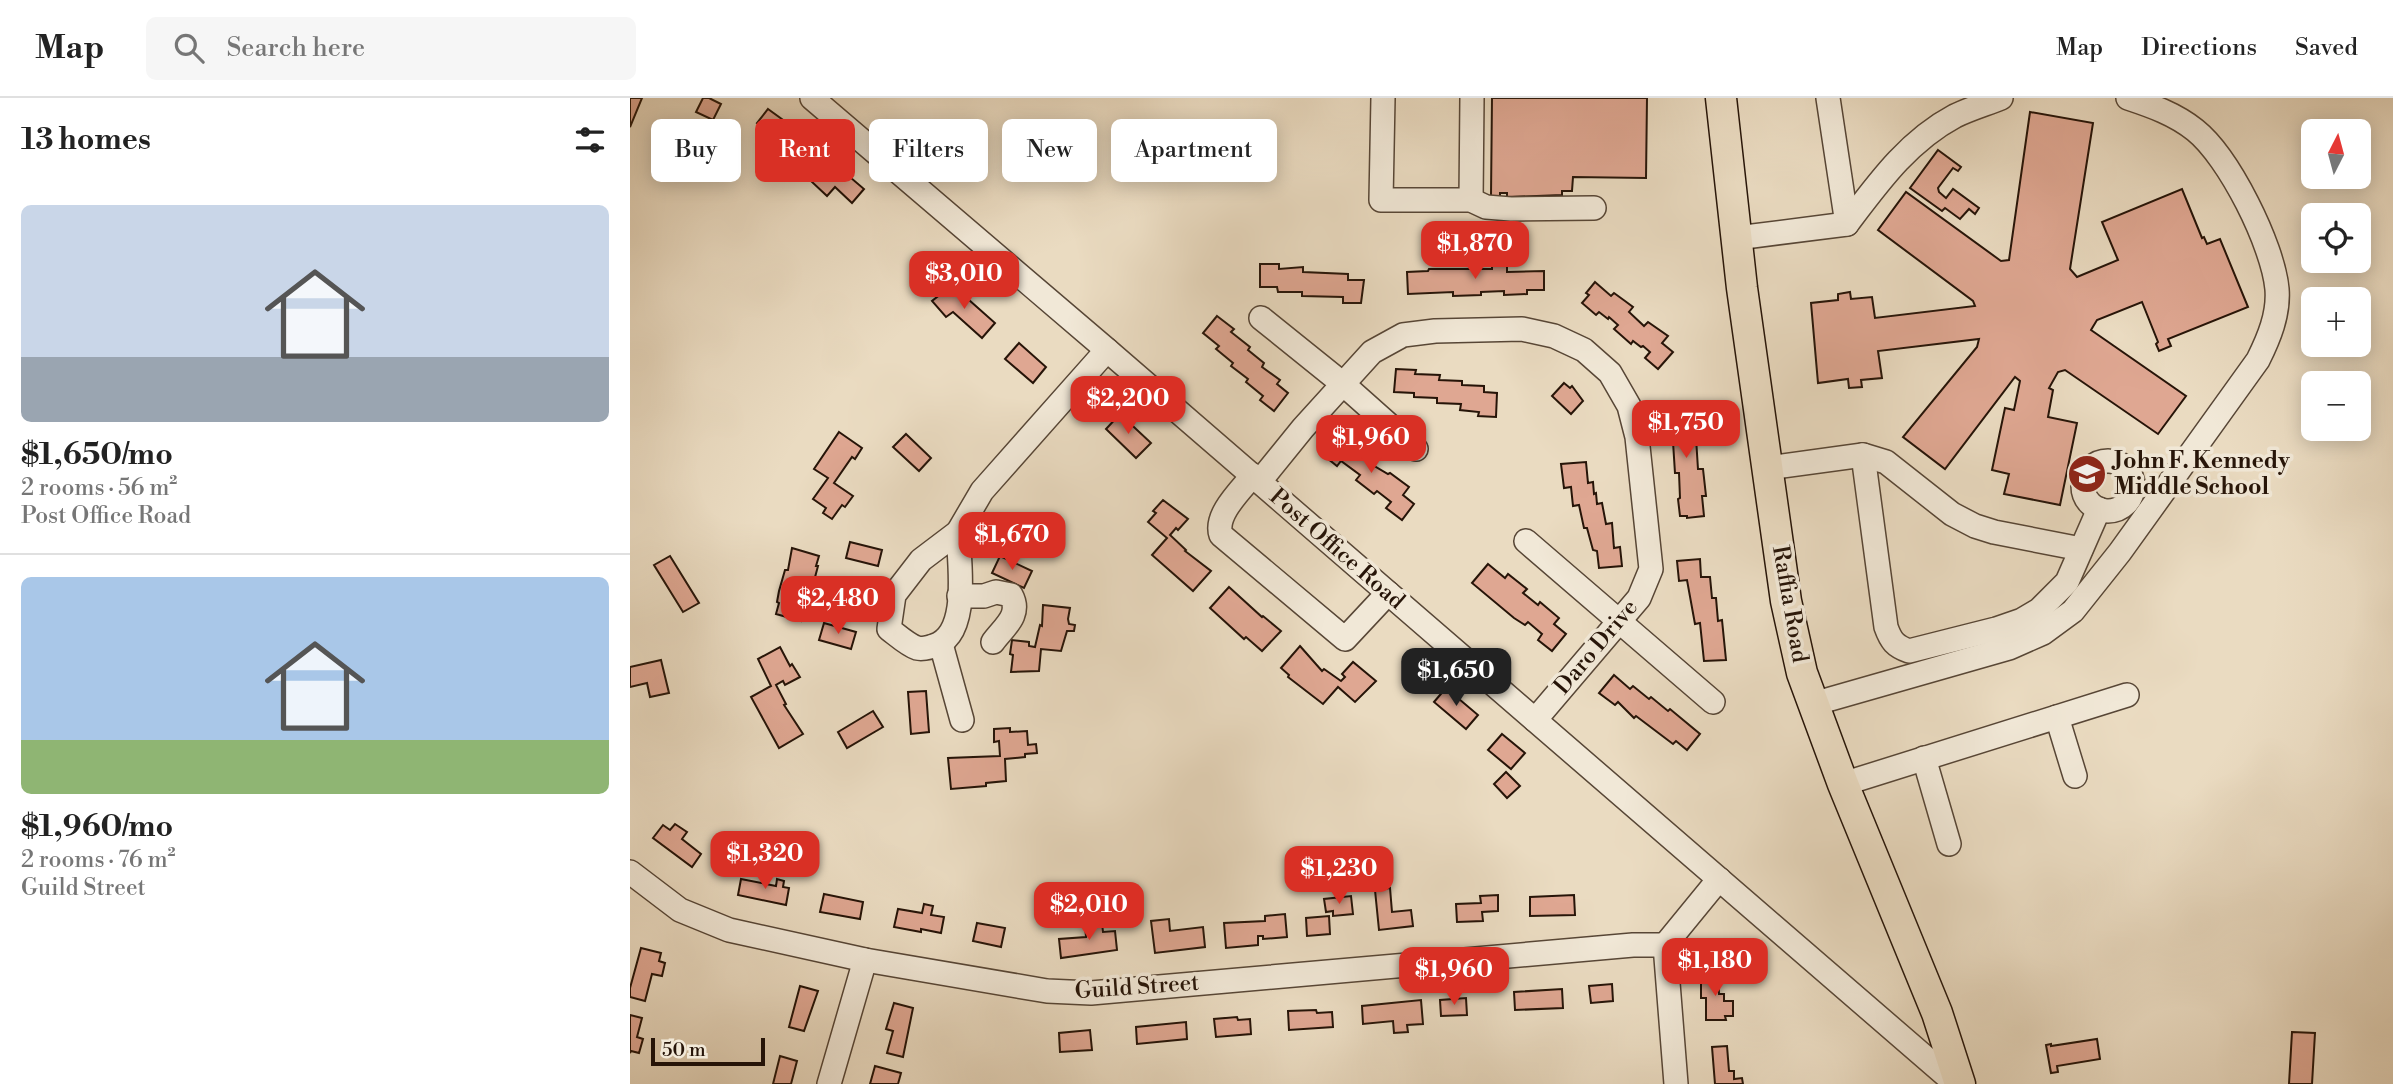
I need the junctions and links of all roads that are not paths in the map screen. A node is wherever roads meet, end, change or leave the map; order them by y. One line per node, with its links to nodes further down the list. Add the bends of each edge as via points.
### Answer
1 (812, 98): 14 (street, Post Office Road)
2 (1383, 98): 9 (street, via 1381,200)
3 (1472, 98): 9 (street)
4 (1721, 98): 12 (main road, Raffia Road)
5 (1828, 98): 11 (street)
6 (2001, 98): 11 (street, via 1954,117 1917,142)
7 (2128, 98): 8 (street)
8 (2161, 103): 33 (street, via 2213,149 2235,179 2257,225 2277,290 2270,335 2258,360 2073,611 2043,633 2009,648)
9 (1471, 201): 10 (street, via 1499,208)
10 (1594, 208)
11 (1847, 224): 12 (street)
12 (1737, 238): 18 (main road, Raffia Road)
13 (1261, 318): 15 (street)
14 (1107, 349): 19 (street, Post Office Road); 21 (street, via 982,491)
15 (1343, 384): 16 (street); 19 (street, Daro Drive); 28 (street, Daro Drive, via 1372,352 1403,335 1522,329 1554,336 1584,350 1609,373 1629,406 1637,437 1651,569 1639,598)
16 (1416, 449)
17 (1863, 455): 18 (street); 23 (street, via 1886,462 1952,514 1975,526); 23 (street, via 1886,627 1898,647 1923,649 2022,620 2067,582)
18 (1768, 468): 33 (main road, Raffia Road, via 1786,601)
19 (1257, 478): 24 (street, Post Office Road); 24 (street, Daro Drive, via 1221,519 1221,535 1345,639)
20 (2099, 509): 23 (street)
21 (958, 532): 26 (street); 27 (street, via 921,560 894,595)
22 (1526, 541): 28 (street)
23 (2081, 549)
24 (1388, 593): 36 (street, Post Office Road)
25 (837, 596): 27 (street)
26 (959, 596): 29 (street, via 1011,594 1014,614); 30 (street, via 959,618)
27 (890, 611): 30 (street, via 889,629 916,648)
28 (1620, 621): 32 (street); 36 (street, Daro Drive)
29 (993, 642)
30 (941, 643): 35 (street)
31 (2127, 695): 34 (street)
32 (1713, 702)
33 (1813, 704): 39 (main road, Raffia Road)
34 (2057, 717): 37 (street); 38 (street)
35 (962, 720)
36 (1535, 720): 42 (street, Post Office Road)
37 (1924, 758): 39 (street); 40 (street)
38 (2075, 776)
39 (1843, 784): 47 (main road, Raffia Road, via 1937,1013)
40 (1949, 844)
41 (630, 872): 44 (street, Guild Street, via 680,910 729,930)
42 (1719, 879): 43 (street); 47 (street, Post Office Road)
43 (1665, 945): 44 (street, Guild Street, via 1091,993 1047,991); 46 (street)
44 (865, 960): 45 (street)
45 (829, 1084)
46 (1676, 1084)
47 (1958, 1084)

